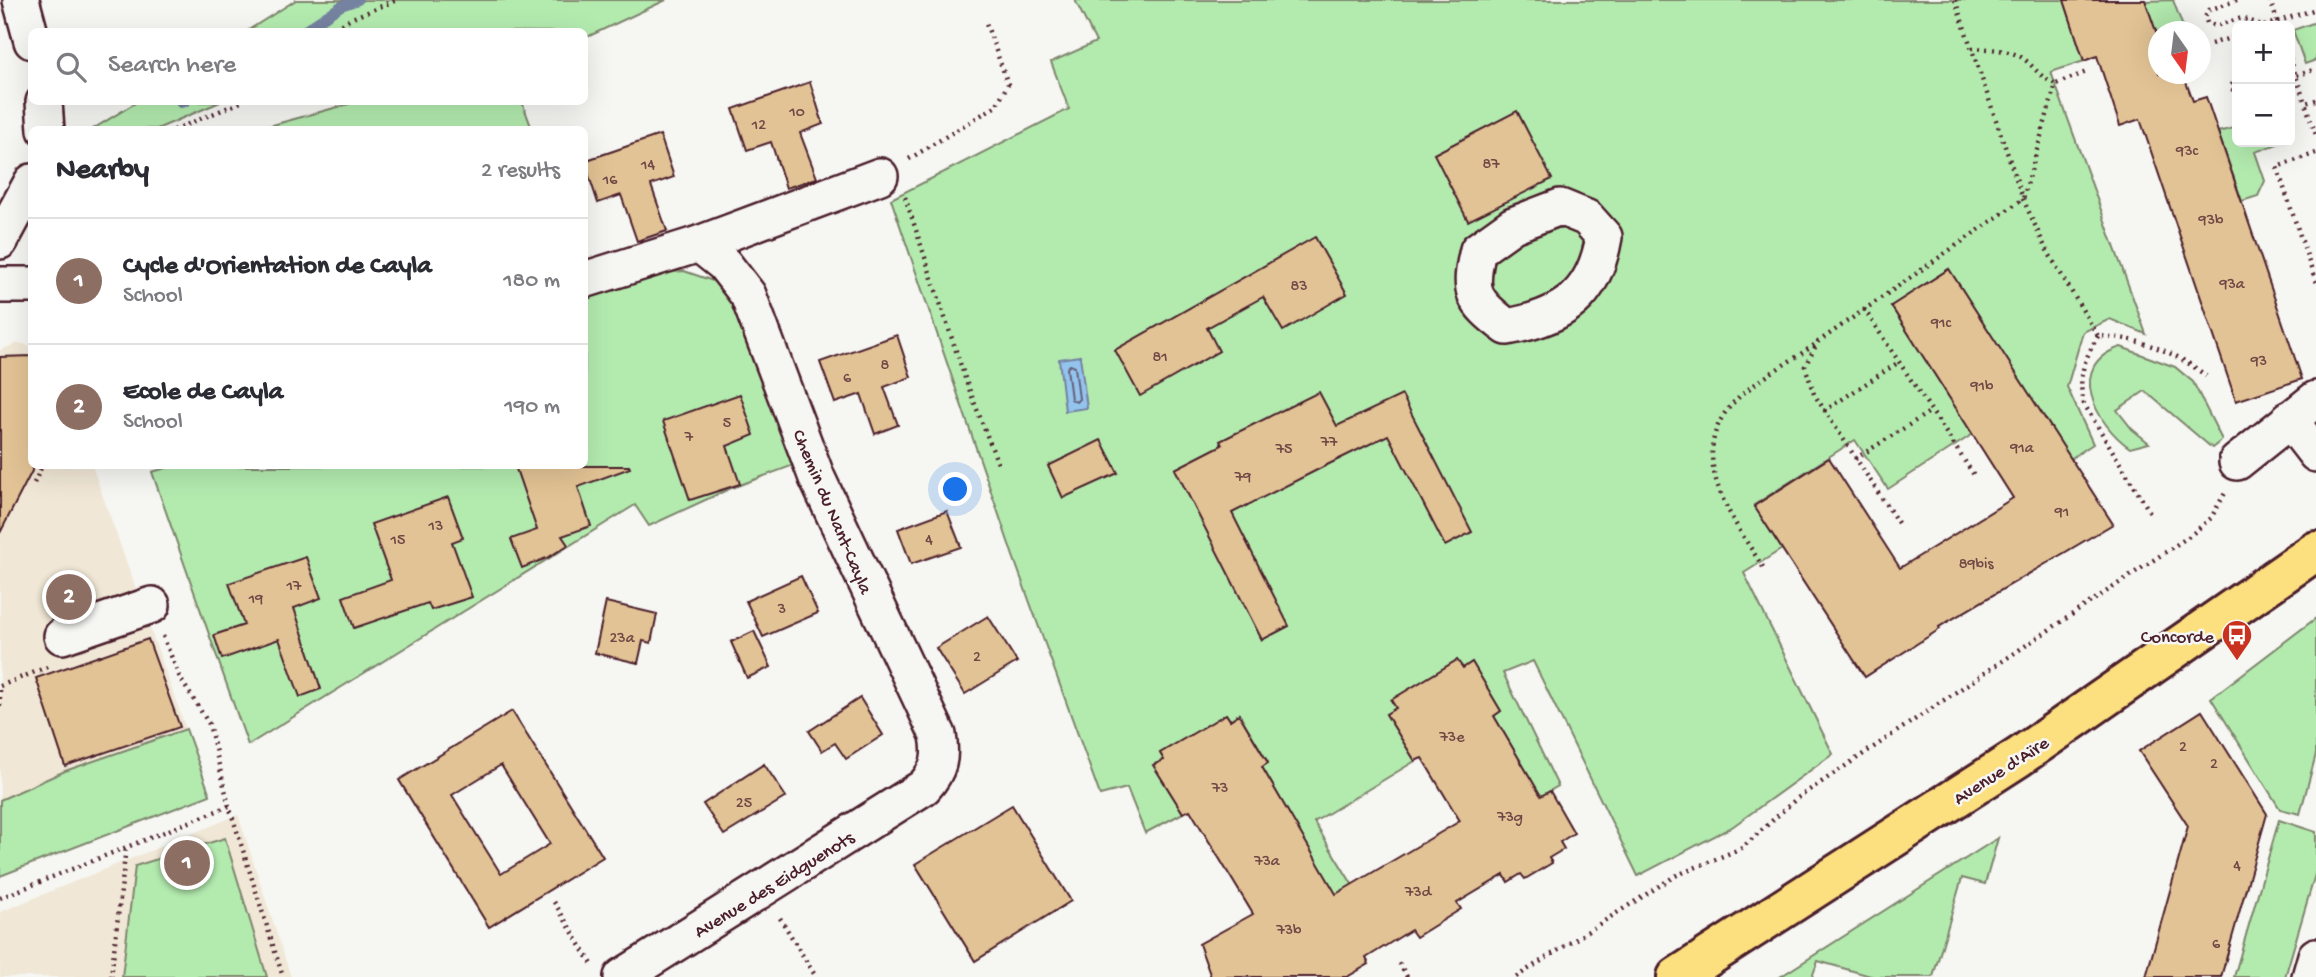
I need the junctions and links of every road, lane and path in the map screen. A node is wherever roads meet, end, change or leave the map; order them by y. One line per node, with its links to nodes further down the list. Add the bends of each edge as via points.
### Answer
1 (21, 0): 11 (street)
2 (397, 0): 12 (path)
3 (1955, 0): 15 (path)
4 (2237, 0): 7 (path, via 2209,10 2204,18 2207,23)
5 (2270, 0): 8 (path)
6 (2316, 9): 9 (path)
7 (2250, 21)
8 (2277, 21)
9 (2286, 21)
10 (986, 23): 29 (path, via 1008,84 996,106)
11 (29, 28)
12 (336, 28)
13 (2232, 38): 14 (path)
14 (2211, 44)
15 (1972, 48): 20 (path, via 1998,49 2022,58 2041,78); 31 (path)
16 (2316, 69): 18 (path)
17 (2089, 71): 20 (path)
18 (2295, 76)
19 (2295, 83): 22 (path)
20 (2056, 84): 31 (path)
21 (2316, 100): 22 (path)
22 (2305, 103): 27 (path)
23 (44, 105): 25 (street)
24 (234, 105): 26 (path)
25 (46, 126)
26 (184, 126)
27 (2316, 135)
28 (2316, 153): 35 (path, via 2277,167)
29 (897, 176): 33 (street); 49 (path)
30 (28, 195): 32 (street)
31 (2023, 198): 38 (path); 39 (path, via 2045,247)
32 (0, 241)
33 (699, 244): 34 (street); 61 (street, Chemin du Nant-Cayla, via 748,295 817,478 938,735 938,771)
34 (588, 279)
35 (2316, 283)
36 (0, 285): 37 (street)
37 (28, 285)
38 (1864, 309): 40 (path); 41 (path)
39 (2098, 336): 42 (path, via 2119,337 2184,358); 53 (path, via 2080,374 2084,404)
40 (1818, 342): 44 (path, via 1805,366); 56 (path, via 1733,402 1714,434 1713,469 1721,500)
41 (1899, 362): 44 (path); 45 (path)
42 (2206, 376)
43 (2302, 409): 46 (street); 48 (street)
44 (1824, 411): 47 (path)
45 (1931, 411): 47 (path); 51 (path)
46 (2316, 454)
47 (1855, 459): 54 (path)
48 (2236, 462): 74 (path, via 2211,518 2192,535 1796,799 1742,848 1675,876)
49 (998, 464)
50 (41, 469): 52 (path)
51 (1974, 475)
52 (34, 483)
53 (2151, 514)
54 (1898, 523)
55 (2316, 551): 75 (main road, Avenue d'Aïre, via 2019,757)
56 (1763, 567)
57 (152, 606): 58 (street); 62 (path, via 180,678 209,724)
58 (62, 636)
59 (0, 690): 60 (path)
60 (0, 707)
61 (925, 787): 64 (street, Avenue des Eidguenots)
62 (229, 806): 63 (path); 71 (path)
63 (126, 847): 65 (path); 70 (path)
64 (762, 891): 69 (street, Avenue des Eidguenots); 72 (path)
65 (0, 898)
66 (554, 902): 69 (path)
67 (2316, 956): 76 (street)
68 (1399, 963): 73 (path)
69 (607, 972)
70 (111, 977)
71 (283, 977)
72 (816, 977)
73 (1407, 977)
74 (1516, 977)
75 (1677, 977)
76 (2310, 977)

